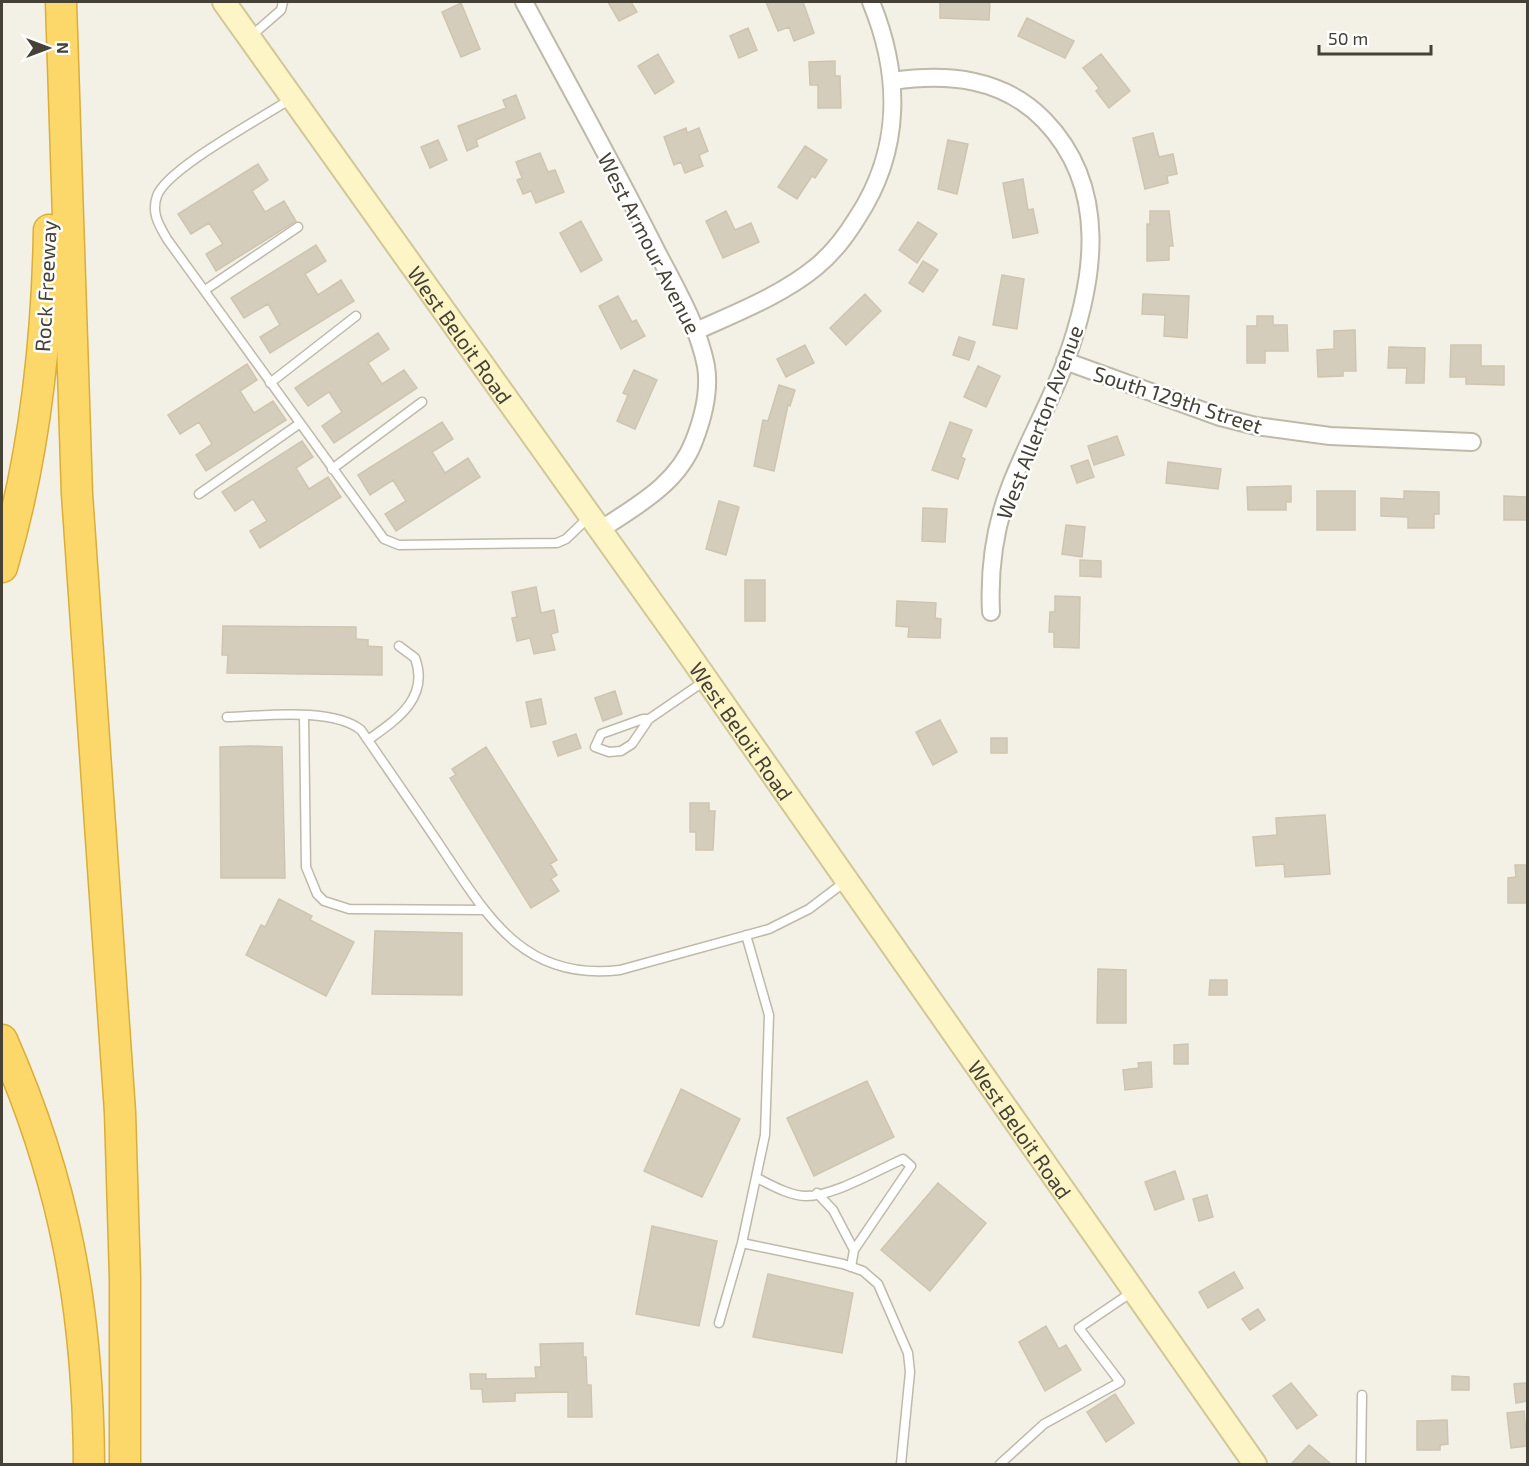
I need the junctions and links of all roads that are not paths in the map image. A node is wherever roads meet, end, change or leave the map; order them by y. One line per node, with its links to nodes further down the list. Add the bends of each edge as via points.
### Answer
1 (48, 2): 22 (highway, Rock Freeway, via 49,204 44,324 31,429)
2 (61, 2): 43 (highway, via 76,494 120,1124)
3 (224, 2): 7 (main road, West Beloit Road)
4 (283, 2): 7 (lane, via 281,10)
5 (524, 2): 13 (street, West Armour Avenue)
6 (871, 2): 8 (street, via 889,54)
7 (250, 37): 9 (main road, West Beloit Road)
8 (893, 81): 13 (street, via 894,118 887,156 848,233 800,279); 14 (street, West Allerton Avenue, via 946,77 991,85 1037,113 1064,143 1085,185 1090,224 1084,295)
9 (293, 98): 11 (lane, via 177,174 158,195 155,218); 21 (main road, West Beloit Road)
10 (298, 227): 11 (lane)
11 (205, 290): 15 (lane)
12 (356, 316): 15 (lane)
13 (696, 331): 21 (street, West Armour Avenue, via 707,378 705,406 694,442 673,476 659,490)
14 (1065, 361): 18 (street, South 129th Street, via 1220,417 1265,428 1330,436); 23 (street, West Allerton Avenue, via 1009,489 993,559)
15 (270, 382): 17 (lane)
16 (422, 402): 19 (lane)
17 (299, 424): 19 (lane); 20 (lane)
18 (1472, 442)
19 (332, 469): 21 (lane, via 379,534 399,545 557,543)
20 (199, 494)
21 (595, 523): 25 (main road, West Beloit Road)
22 (2, 567)
23 (991, 612)
24 (399, 646): 29 (lane, via 415,658 420,683 411,704)
25 (706, 680): 28 (lane); 30 (main road, West Beloit Road)
26 (304, 716): 27 (lane); 29 (lane, via 342,719 352,723); 31 (lane, via 306,867 317,894 332,905 349,909)
27 (227, 717)
28 (649, 719): 28 (lane, via 632,744 621,751 595,747 601,734)
29 (368, 740): 31 (lane)
30 (847, 881): 32 (lane, via 788,921); 39 (main road, West Beloit Road)
31 (484, 910): 32 (lane, via 519,947 558,967 581,971 637,967)
32 (746, 935): 34 (lane, via 769,1015 765,1135)
33 (2, 1040): 42 (highway, via 43,1145 71,1255 86,1365)
34 (757, 1178): 35 (lane, via 805,1196); 36 (lane)
35 (817, 1193): 37 (lane, via 832,1210); 37 (lane, via 903,1159 911,1166)
36 (742, 1243): 38 (lane); 40 (lane)
37 (854, 1250): 38 (lane)
38 (851, 1266): 44 (lane, via 878,1284 908,1353 910,1372)
39 (1133, 1291): 45 (lane, via 1079,1328 1120,1382 1044,1424); 46 (main road, West Beloit Road)
40 (719, 1323)
41 (1362, 1395): 47 (lane)
42 (89, 1464)
43 (125, 1464)
44 (901, 1464)
45 (1000, 1464)
46 (1255, 1464)
47 (1361, 1464)

